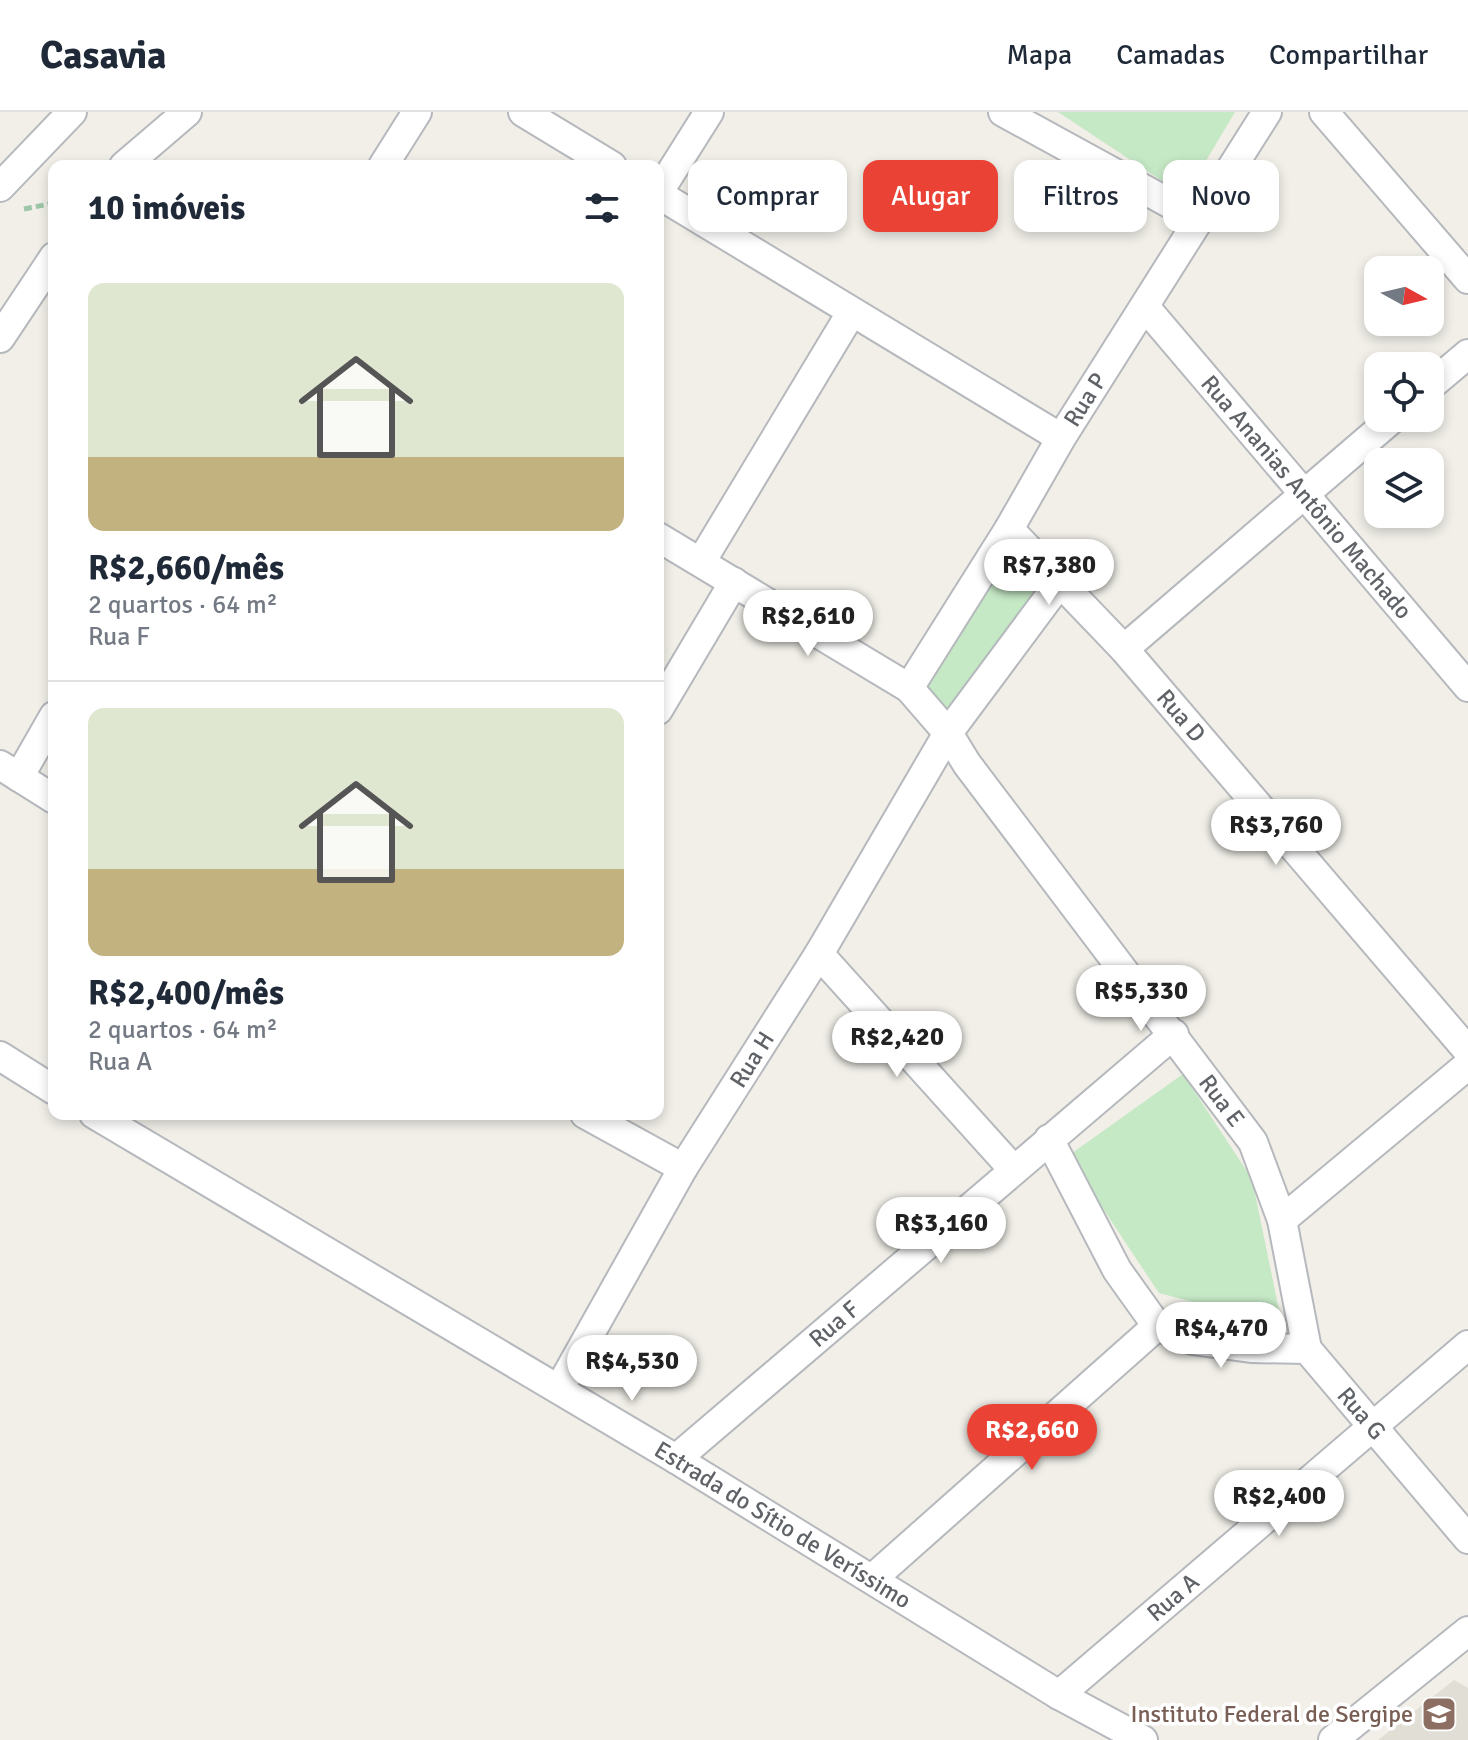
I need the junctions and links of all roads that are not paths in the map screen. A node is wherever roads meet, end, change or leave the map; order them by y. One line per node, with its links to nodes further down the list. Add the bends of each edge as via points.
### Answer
1 (72, 112): 15 (street)
2 (187, 112): 9 (street)
3 (417, 112): 10 (street)
4 (523, 112): 11 (street)
5 (709, 112): 13 (street)
6 (1003, 112): 16 (street)
7 (1267, 112): 12 (street, Rua P)
8 (1324, 112): 19 (street)
9 (131, 160)
10 (387, 160)
11 (602, 160)
12 (1237, 160)
13 (664, 183)
14 (664, 197): 21 (street)
15 (7, 199)
16 (1163, 200)
17 (1193, 232): 20 (street, Rua P)
18 (48, 266): 22 (street)
19 (1468, 279)
20 (1146, 308): 26 (street, Rua P); 27 (street, Rua Ananias Antônio Machado)
21 (851, 313): 26 (street); 30 (street)
22 (0, 338)
23 (1468, 354): 24 (street)
24 (1444, 374)
25 (1377, 432): 27 (street)
26 (1061, 438): 28 (street, Rua P)
27 (1304, 494): 33 (street); 34 (street, Rua Ananias Antônio Machado)
28 (1009, 529): 31 (street, Rua D); 35 (street, Rua P)
29 (664, 540): 30 (street)
30 (701, 562): 32 (street)
31 (1061, 581): 33 (street, Rua D); 38 (street, Rua H)
32 (734, 582): 35 (street); 36 (street)
33 (1124, 649): 43 (street, Rua D)
34 (1468, 687)
35 (909, 688): 38 (street)
36 (664, 700)
37 (48, 723): 39 (street)
38 (948, 733): 41 (street, Rua H); 42 (street, Rua E)
39 (9, 771): 40 (street)
40 (48, 795)
41 (819, 954): 50 (street, Rua H); 51 (street)
42 (1174, 1034): 49 (street, Rua F); 52 (street, Rua E, via 1253,1142)
43 (1468, 1051)
44 (0, 1056): 46 (street)
45 (1468, 1065): 52 (street)
46 (48, 1085)
47 (104, 1120): 56 (street, Estrada do Sítio de Veríssimo)
48 (596, 1120): 50 (street)
49 (1049, 1139): 51 (street, Rua F); 53 (street, via 1117,1270)
50 (683, 1168): 56 (street, Rua H)
51 (1013, 1169): 58 (street, Rua F)
52 (1282, 1220): 55 (street, Rua E)
53 (1157, 1326): 55 (street, via 1192,1340); 60 (street)
54 (1468, 1345): 57 (street, Rua A)
55 (1307, 1349): 57 (street, Rua G)
56 (559, 1389): 58 (street, Estrada do Sítio de Veríssimo)
57 (1370, 1425): 59 (street, Rua G); 62 (street, Rua A)
58 (676, 1459): 60 (street, Estrada do Sítio de Veríssimo)
59 (1468, 1539)
60 (872, 1579): 62 (street, Estrada do Sítio de Veríssimo)
61 (1468, 1631): 64 (street)
62 (1059, 1695): 63 (street, Estrada do Sítio de Veríssimo)
63 (1143, 1740)
64 (1333, 1740)

